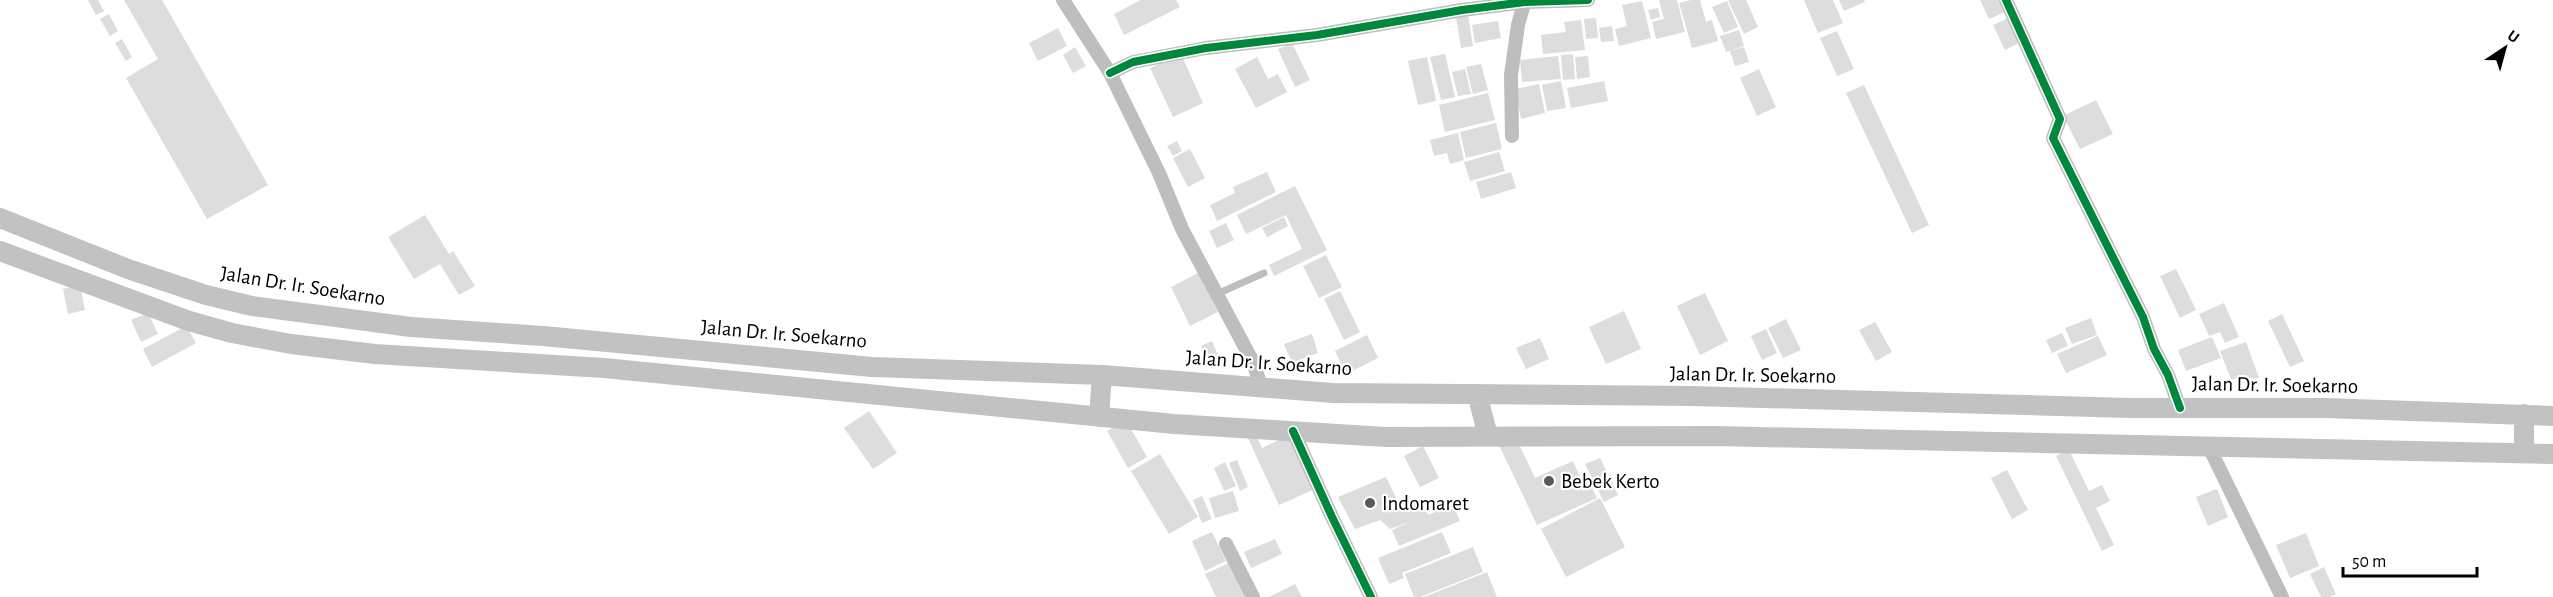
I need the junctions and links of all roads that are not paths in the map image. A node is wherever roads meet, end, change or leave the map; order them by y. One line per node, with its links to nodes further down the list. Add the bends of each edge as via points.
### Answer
1 (1063, 0): 5 (street)
2 (1588, 0): 4 (street)
3 (2006, 0): 14 (street, via 2060,119 2053,138 2143,317)
4 (1525, 1): 5 (street, via 1206,48 1133,62); 6 (street, via 1511,75)
5 (1110, 73): 10 (street, via 1182,229)
6 (1512, 136)
7 (0, 218): 11 (main road, Jalan Dr. Ir. Soekarno, via 206,295 290,313 872,367)
8 (0, 251): 17 (main road, via 189,321 291,344 375,354 604,368)
9 (1264, 273): 10 (lane)
10 (1217, 294): 12 (street, via 1253,362)
11 (1102, 375): 12 (main road, Jalan Dr. Ir. Soekarno); 17 (main road)
12 (1262, 389): 13 (main road, Jalan Dr. Ir. Soekarno)
13 (1477, 394): 14 (main road, Jalan Dr. Ir. Soekarno); 19 (main road)
14 (2180, 408): 15 (main road, Jalan Dr. Ir. Soekarno)
15 (2524, 414): 16 (main road, Jalan Dr. Ir. Soekarno); 21 (main road)
16 (2553, 416)
17 (1099, 417): 18 (main road)
18 (1293, 431): 19 (main road, via 1386,437); 25 (street)
19 (1488, 436): 20 (main road, via 1715,436)
20 (2212, 453): 21 (main road); 26 (street)
21 (2524, 453): 22 (main road)
22 (2553, 454)
23 (1226, 544): 24 (street)
24 (1253, 597)
25 (1371, 597)
26 (2282, 597)

